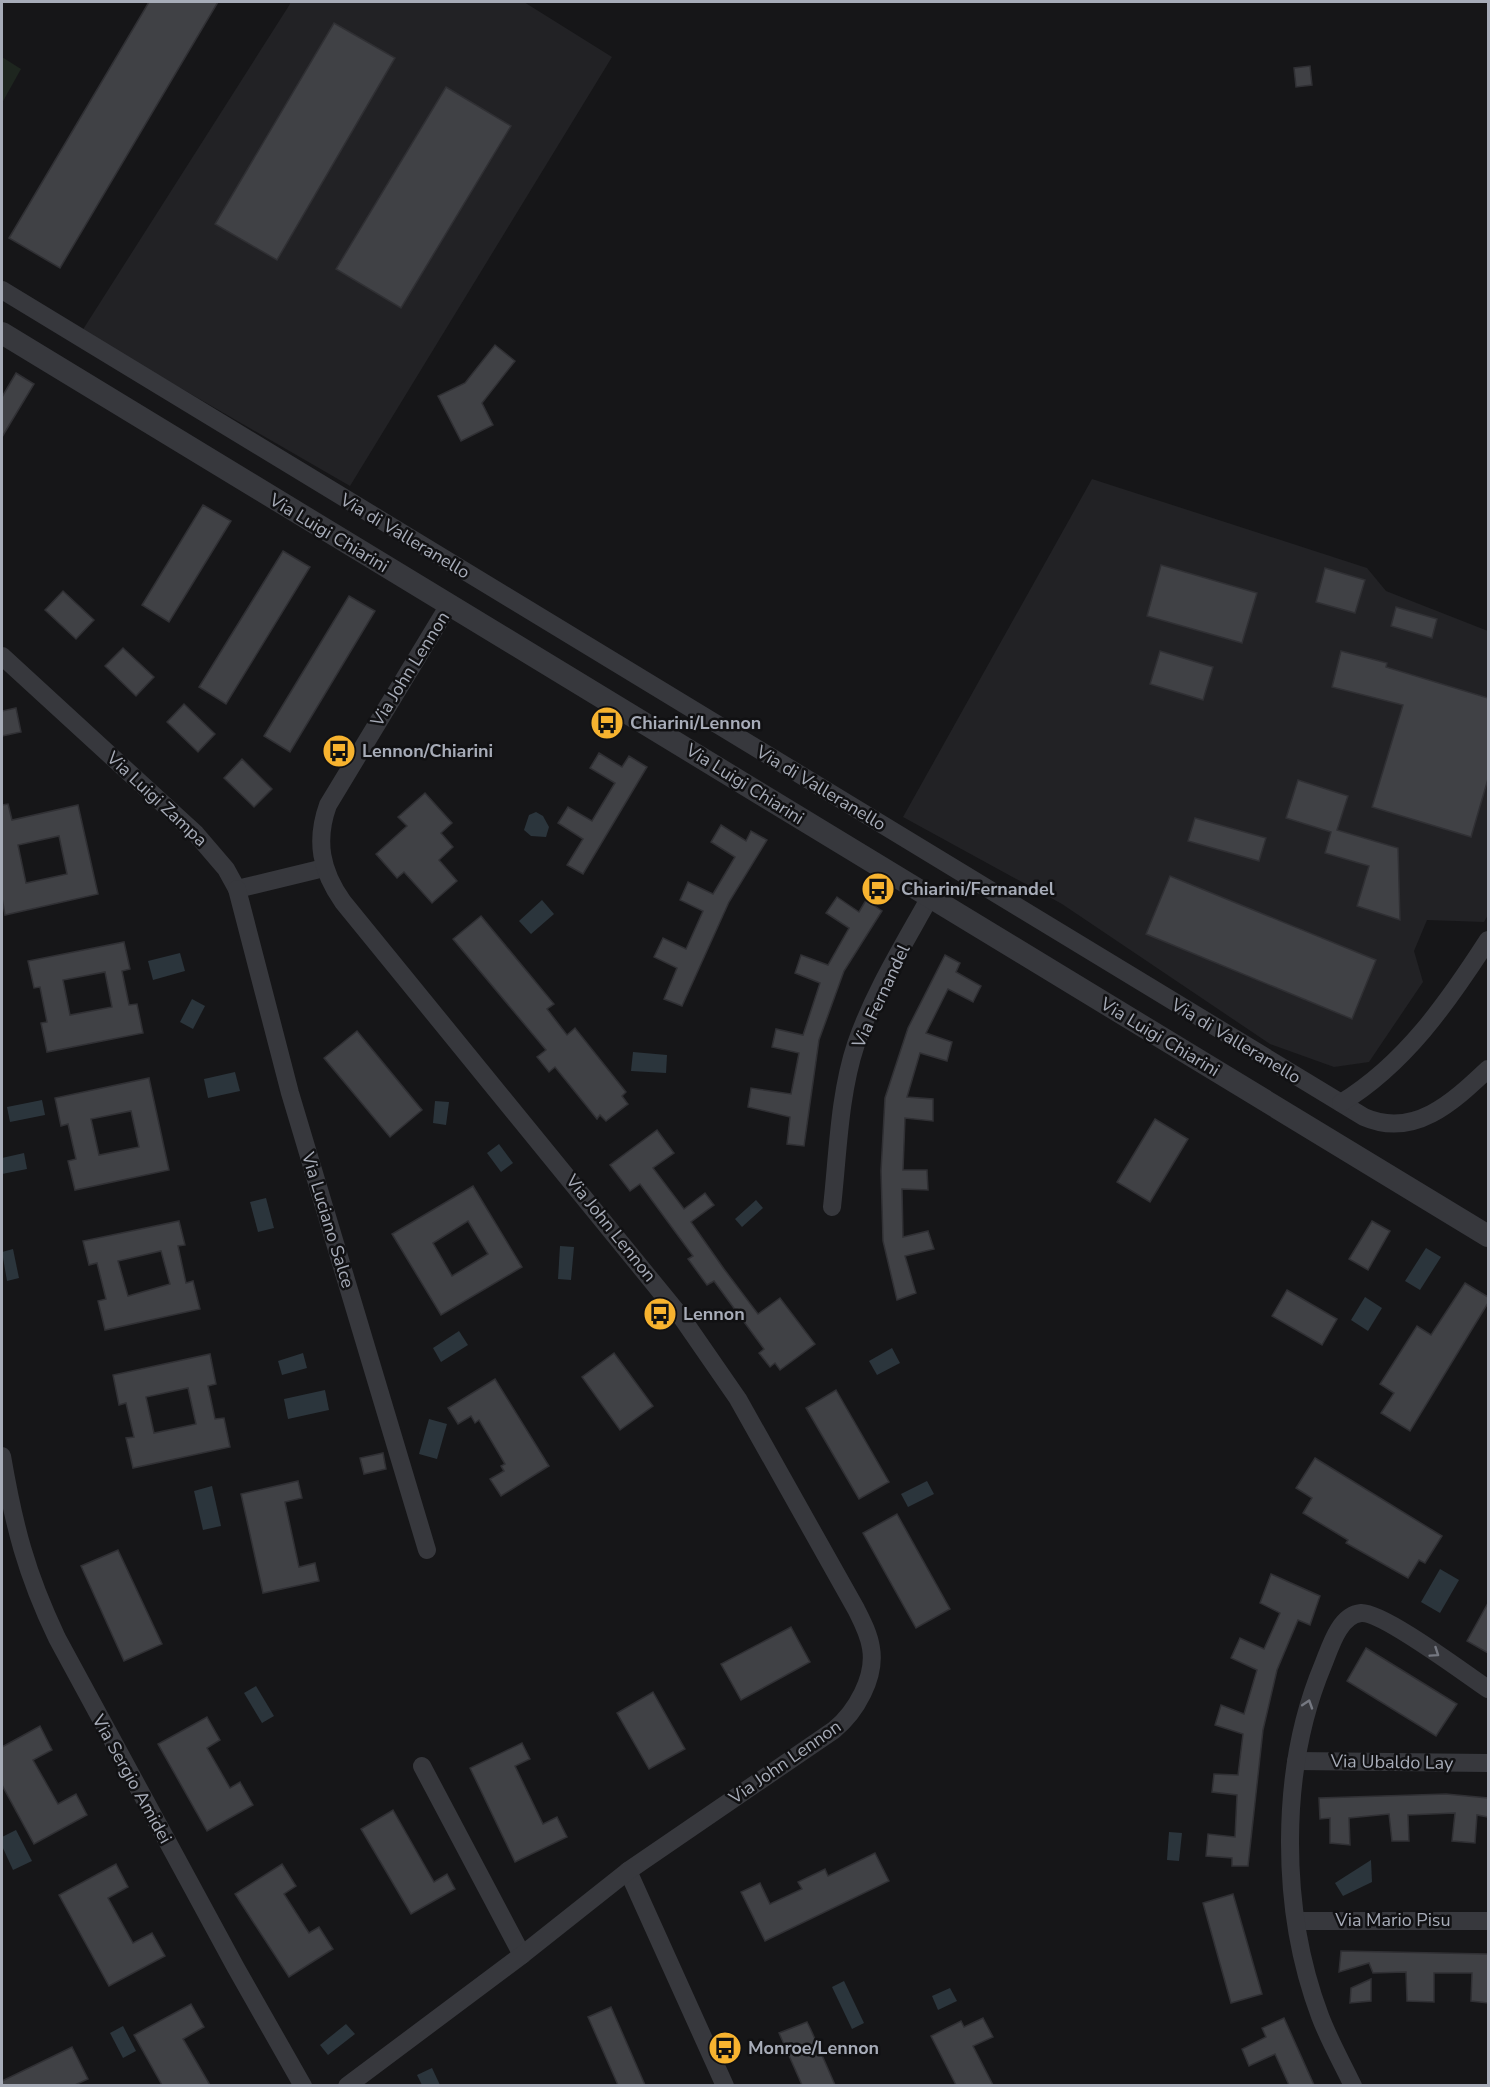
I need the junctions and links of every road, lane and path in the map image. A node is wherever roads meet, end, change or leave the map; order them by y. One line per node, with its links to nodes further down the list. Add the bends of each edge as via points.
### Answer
1 (2, 290): 10 (street, Via di Valleranello)
2 (2, 333): 3 (street, Via Luigi Chiarini)
3 (449, 605): 5 (street, Via John Lennon, via 333,796 322,828); 7 (street, Via Luigi Chiarini)
4 (2, 656): 6 (street, Via Luigi Zampa, via 196,834 226,869)
5 (324, 868): 6 (street); 19 (street, Via John Lennon, via 343,902 702,1345 758,1433 869,1637 870,1672 864,1690 842,1724)
6 (237, 889): 14 (street, Via Luciano Salce, via 290,1093)
7 (930, 897): 11 (street, Via Fernandel, via 877,995 856,1045 846,1085); 12 (street, Via Luigi Chiarini)
8 (1488, 940): 10 (street, via 1402,1056 1371,1085)
9 (1488, 1069): 10 (street, Via di Valleranello, via 1451,1102 1416,1122 1381,1123)
10 (1341, 1103)
11 (832, 1207)
12 (1488, 1236)
13 (2, 1456): 24 (street, Via Sergio Amidei, via 19,1544 52,1629)
14 (427, 1550)
15 (1488, 1689): 16 (street, one-way to 15, via 1316,1680 1339,1630 1355,1614 1378,1617)
16 (1296, 1761): 17 (street, Via Ubaldo Lay); 20 (street, via 1290,1832)
17 (1488, 1763)
18 (422, 1767): 22 (street)
19 (628, 1871): 22 (street, Via John Lennon); 26 (street)
20 (1297, 1921): 21 (street, Via Mario Pisu); 27 (street, via 1320,2015)
21 (1488, 1921)
22 (522, 1955): 23 (street, Via John Lennon)
23 (372, 2078): 25 (street, Via John Lennon)
24 (303, 2085)
25 (347, 2085)
26 (725, 2085)
27 (1353, 2085)

